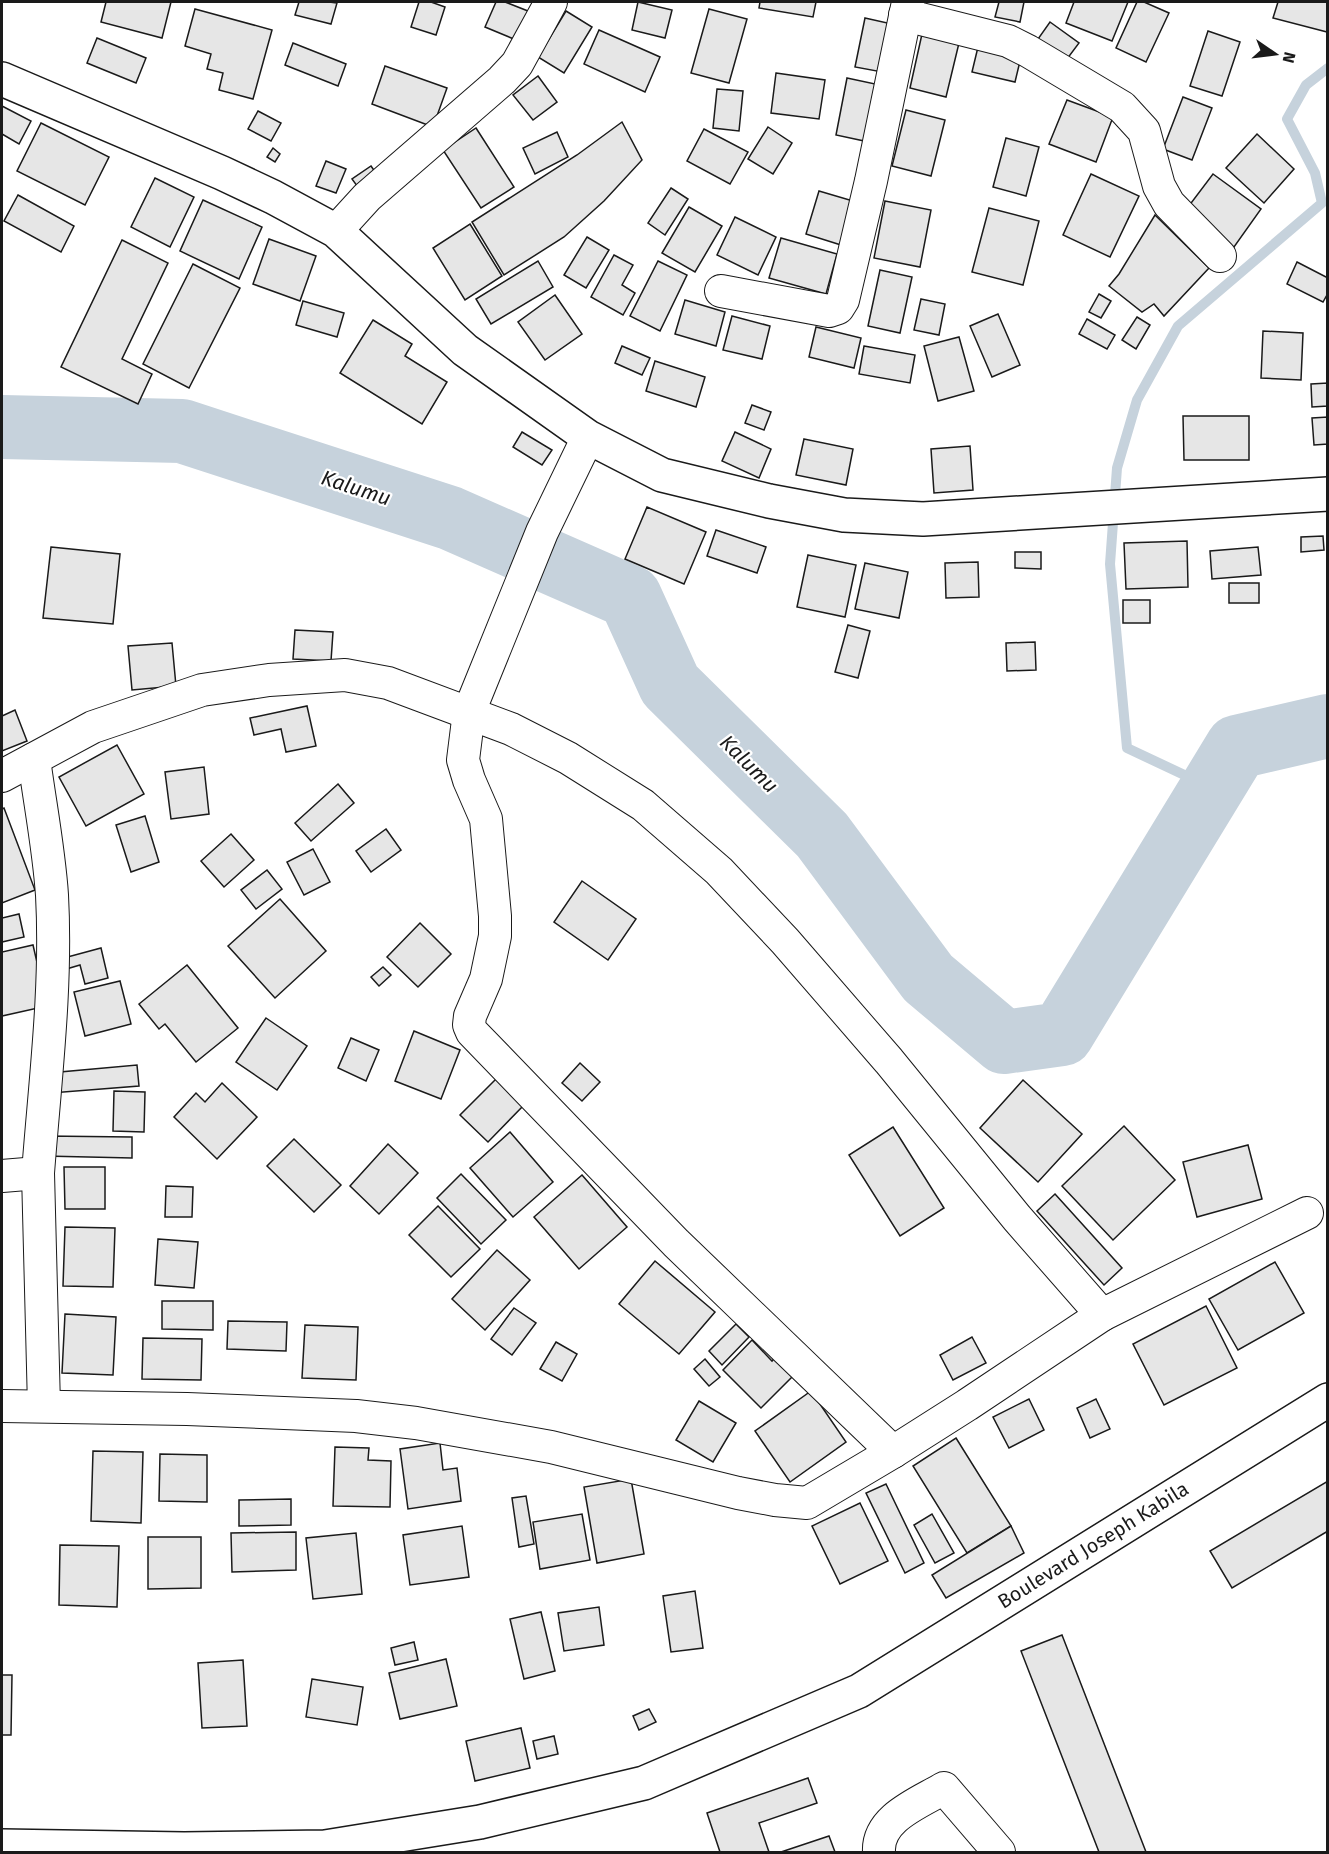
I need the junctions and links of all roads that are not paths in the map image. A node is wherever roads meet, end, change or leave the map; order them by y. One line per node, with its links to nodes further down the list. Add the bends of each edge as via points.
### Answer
1 (551, 2): 4 (street, via 517,64 502,80 367,197)
2 (907, 8): 5 (street, via 1008,41 1122,107 1144,131 1159,186 1169,204); 6 (street, via 873,170 838,308 829,311)
3 (2, 79): 4 (main road, via 222,173)
4 (336, 231): 7 (main road, via 465,350)
5 (1220, 256)
6 (721, 291)
7 (588, 437): 8 (main road, via 662,475 844,515 923,519); 9 (street, via 542,532)
8 (1328, 494)
9 (469, 712): 10 (street, via 388,683 345,675 269,680 201,690 93,728); 15 (street, via 568,758 643,805 719,871 889,1061); 19 (street, via 463,760 486,819 495,916 486,979 470,1016 472,1032 676,1242)
10 (34, 759): 11 (street); 12 (street, via 52,894 53,949)
11 (2, 776)
12 (38, 1173): 13 (street); 18 (street)
13 (2, 1176)
14 (1307, 1213): 15 (street)
15 (1102, 1316): 19 (street)
16 (1328, 1400): 20 (main road, Boulevard Joseph Kabila, via 859,1691 644,1783 480,1822 325,1847)
17 (2, 1406): 18 (street)
18 (45, 1406): 19 (street, via 356,1416 416,1423 551,1446 738,1493 807,1503)
19 (893, 1452)
20 (2, 1846)
21 (879, 1852): 22 (street, via 878,1842 889,1822 944,1788)
22 (999, 1852)

